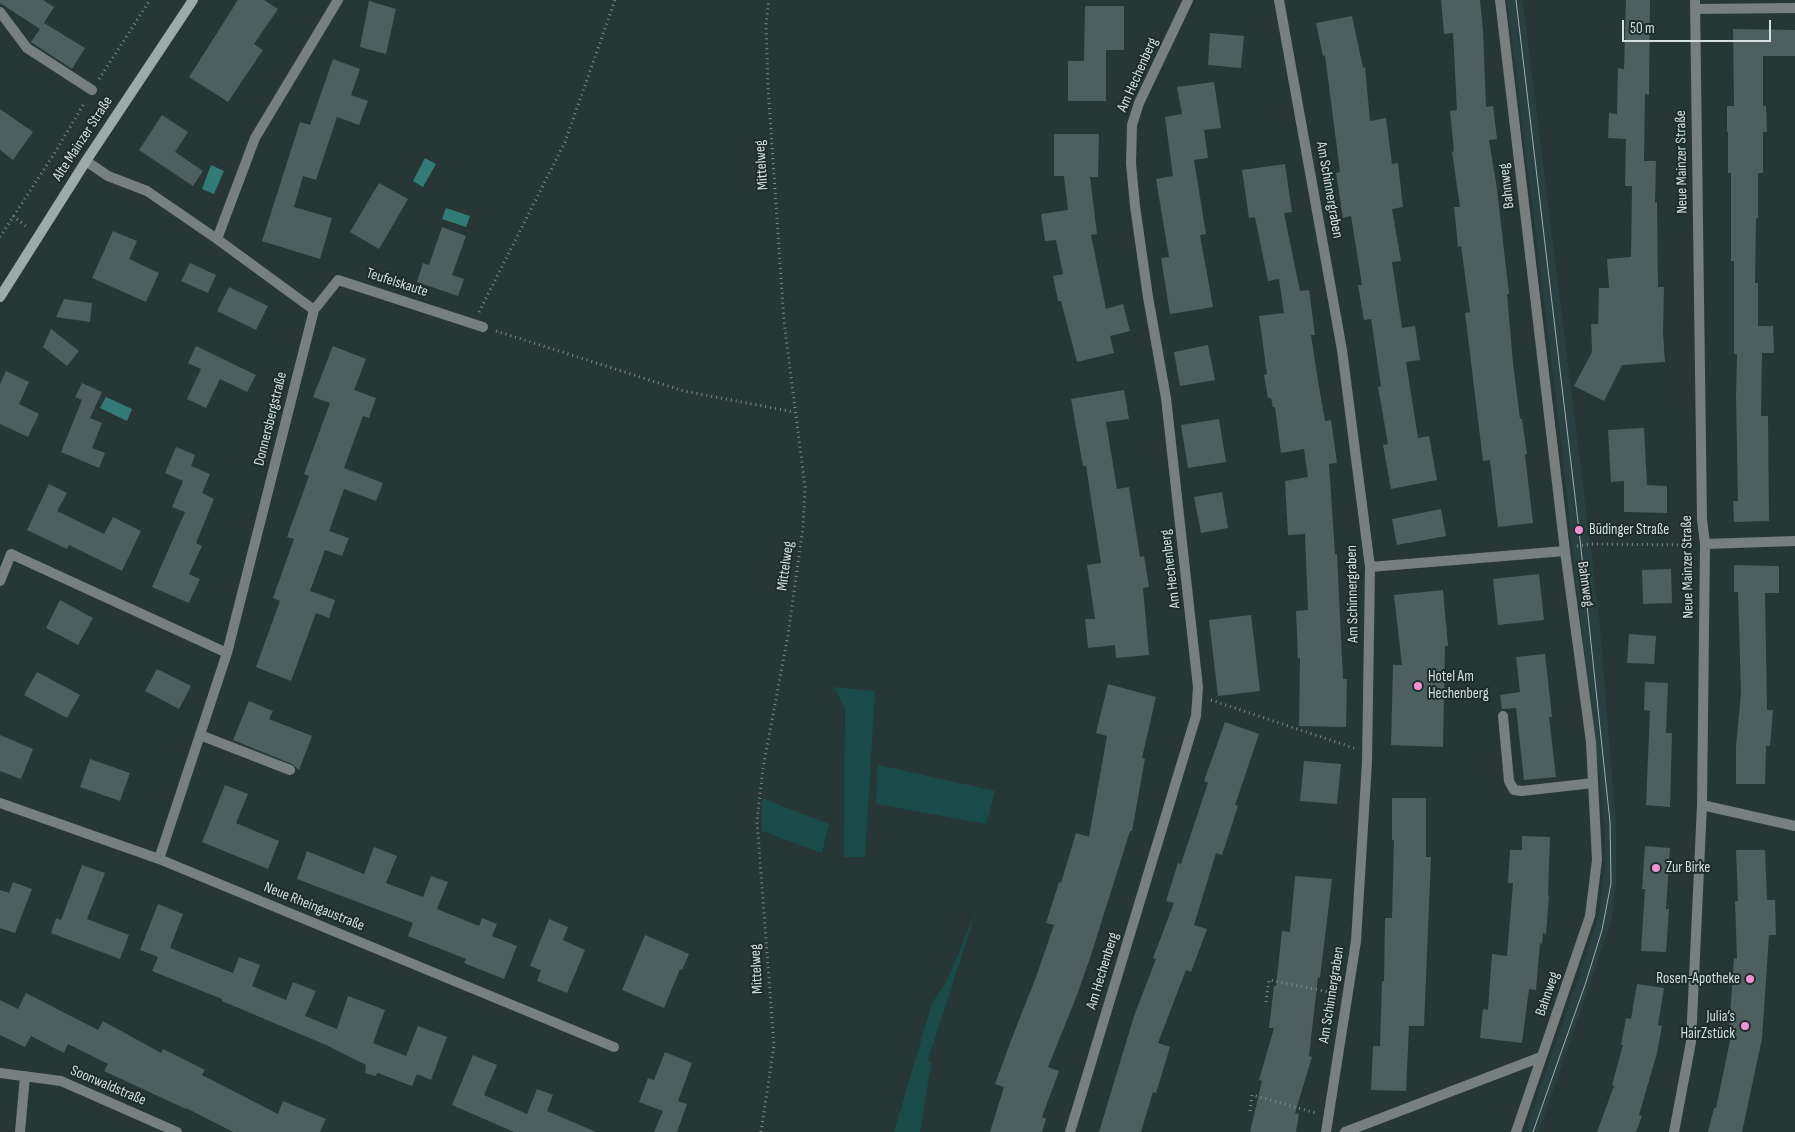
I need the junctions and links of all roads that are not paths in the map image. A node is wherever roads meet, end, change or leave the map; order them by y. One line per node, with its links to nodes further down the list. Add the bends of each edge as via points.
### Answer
1 (194, 0): 10 (street, Alte Mainzer Straße)
2 (338, 0): 11 (street, via 255,138)
3 (1188, 0): 35 (street, Am Hechenberg, via 1139,103 1132,125 1131,163 1148,297 1166,398 1193,636 1198,695 1196,716)
4 (1279, 0): 18 (street, Am Schinnergraben, via 1342,350)
5 (1500, 0): 17 (street, Bahnweg)
6 (1695, 4): 7 (street); 16 (street, Neue Mainzer Straße, via 1702,519)
7 (1795, 8)
8 (0, 12): 9 (street, via 26,48)
9 (92, 90)
10 (86, 161): 11 (street, via 108,176 147,191); 12 (street, Alte Mainzer Straße)
11 (217, 239): 13 (street)
12 (0, 297)
13 (314, 310): 14 (street, Teufelskaute, via 338,280); 20 (street, Donnersbergstraße)
14 (483, 327)
15 (1795, 541): 16 (street)
16 (1705, 544): 26 (street, Neue Mainzer Straße)
17 (1565, 551): 18 (street); 24 (street, Bahnweg, via 1591,742)
18 (1370, 566): 36 (street, Am Schinnergraben, via 1367,753 1356,941)
19 (0, 581): 20 (street, via 11,554)
20 (227, 653): 22 (street, Donnersbergstraße)
21 (1503, 716): 24 (street, via 1509,781 1514,790)
22 (200, 735): 23 (street); 28 (street, Donnersbergstraße)
23 (290, 770)
24 (1593, 783): 30 (street, Bahnweg, via 1597,860 1590,916)
25 (0, 803): 28 (street, Neue Rheingaustraße)
26 (1702, 805): 27 (street); 39 (street, Neue Mainzer Straße, via 1691,1042)
27 (1795, 826)
28 (159, 859): 29 (street, Neue Rheingaustraße)
29 (614, 1047)
30 (1541, 1057): 37 (street); 38 (street, Bahnweg)
31 (0, 1073): 32 (street, Soonwaldstraße)
32 (25, 1076): 33 (street); 34 (street, Soonwaldstraße, via 61,1081)
33 (20, 1132)
34 (177, 1132)
35 (1070, 1132)
36 (1326, 1132)
37 (1346, 1132)
38 (1516, 1132)
39 (1674, 1132)

